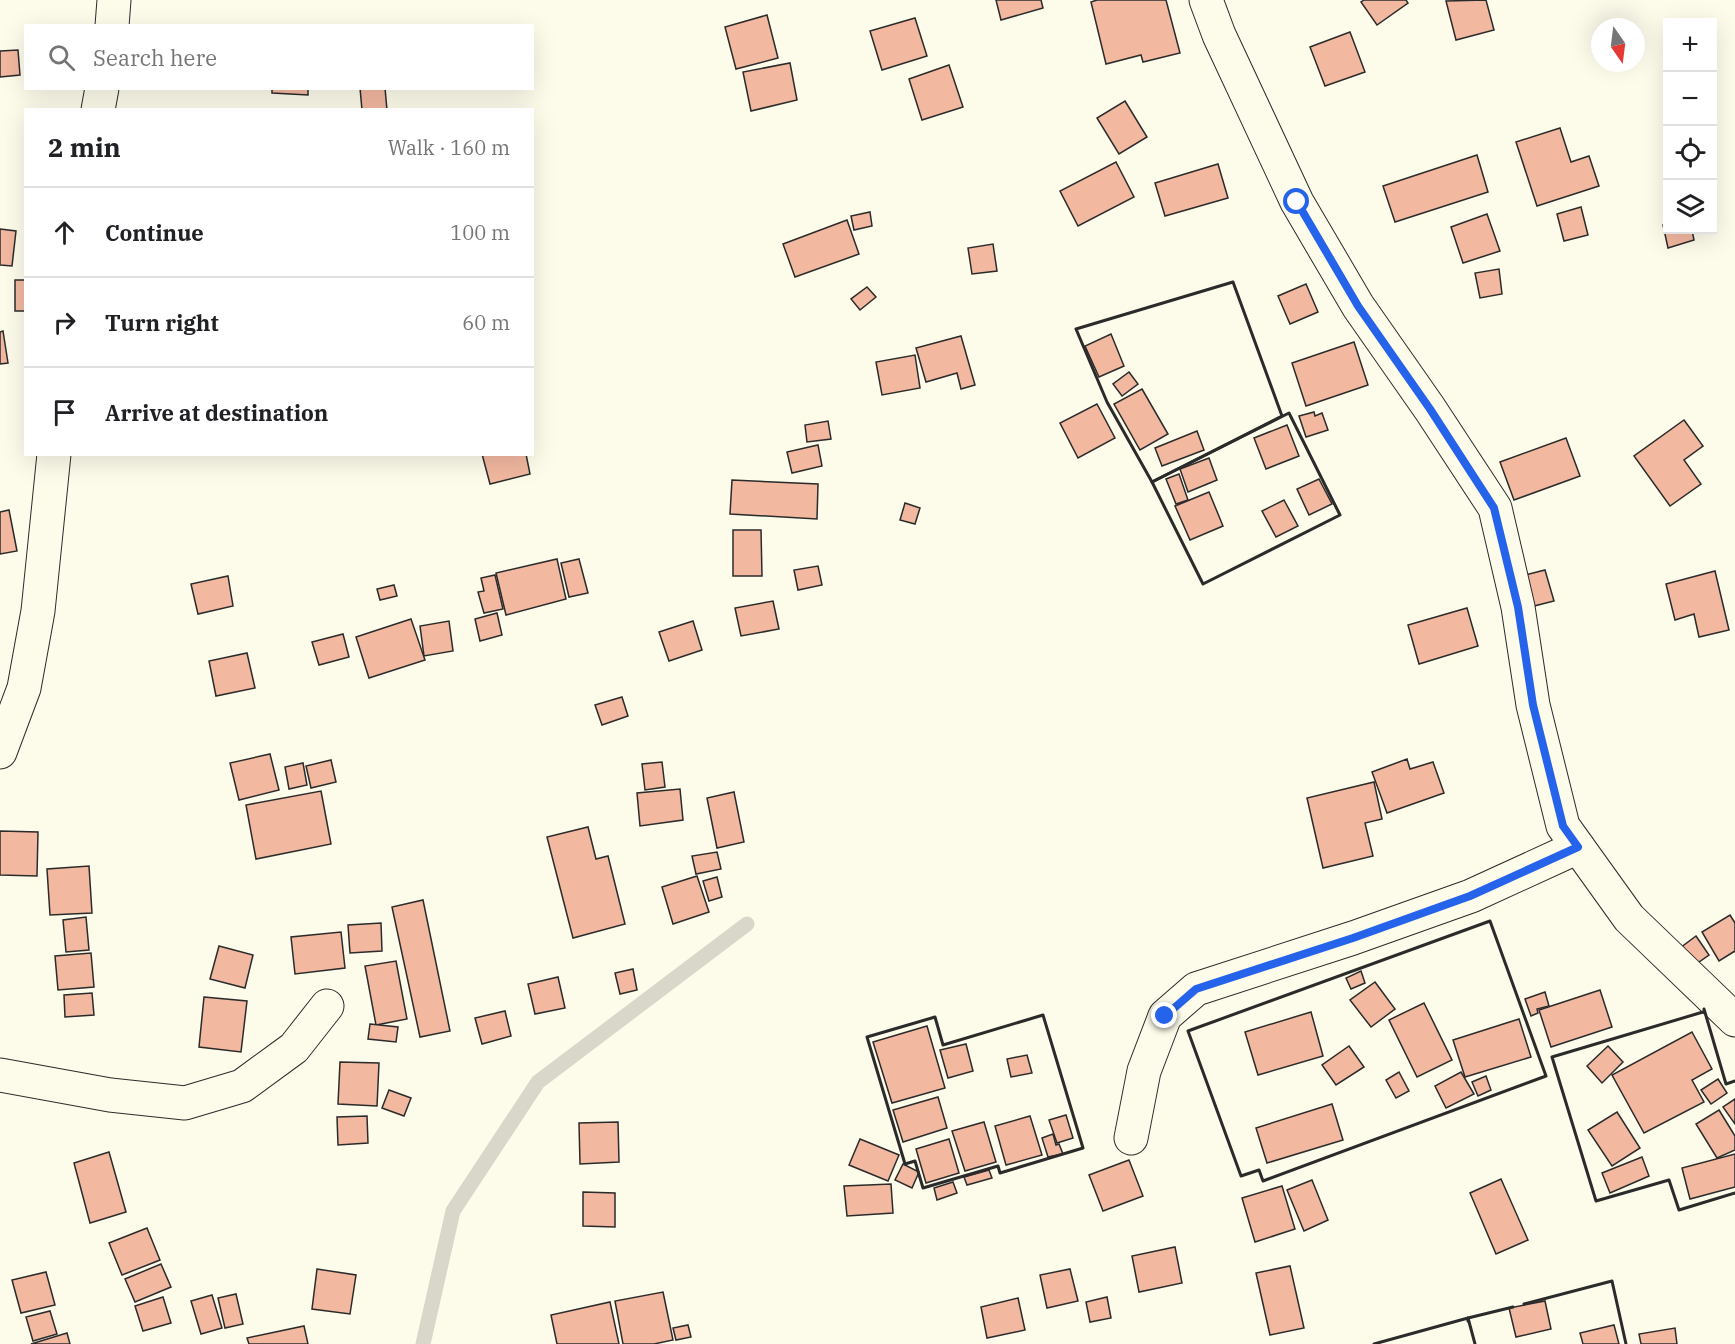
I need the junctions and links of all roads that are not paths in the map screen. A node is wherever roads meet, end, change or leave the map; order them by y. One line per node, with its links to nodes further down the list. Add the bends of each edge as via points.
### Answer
1 (114, 0): 3 (street)
2 (1206, 0): 8 (street, via 1297,202 1358,306 1494,508 1518,607 1538,727 1563,826)
3 (112, 24)
4 (102, 90): 5 (street)
5 (98, 108)
6 (54, 456): 7 (street, via 38,611 24,688)
7 (0, 752)
8 (1578, 847): 10 (street, via 1629,918); 12 (street, via 1470,896 1196,989 1165,1016 1144,1071)
9 (327, 1006): 11 (street, via 294,1048 242,1086 184,1103)
10 (1735, 1020)
11 (0, 1076)
12 (1131, 1137)

